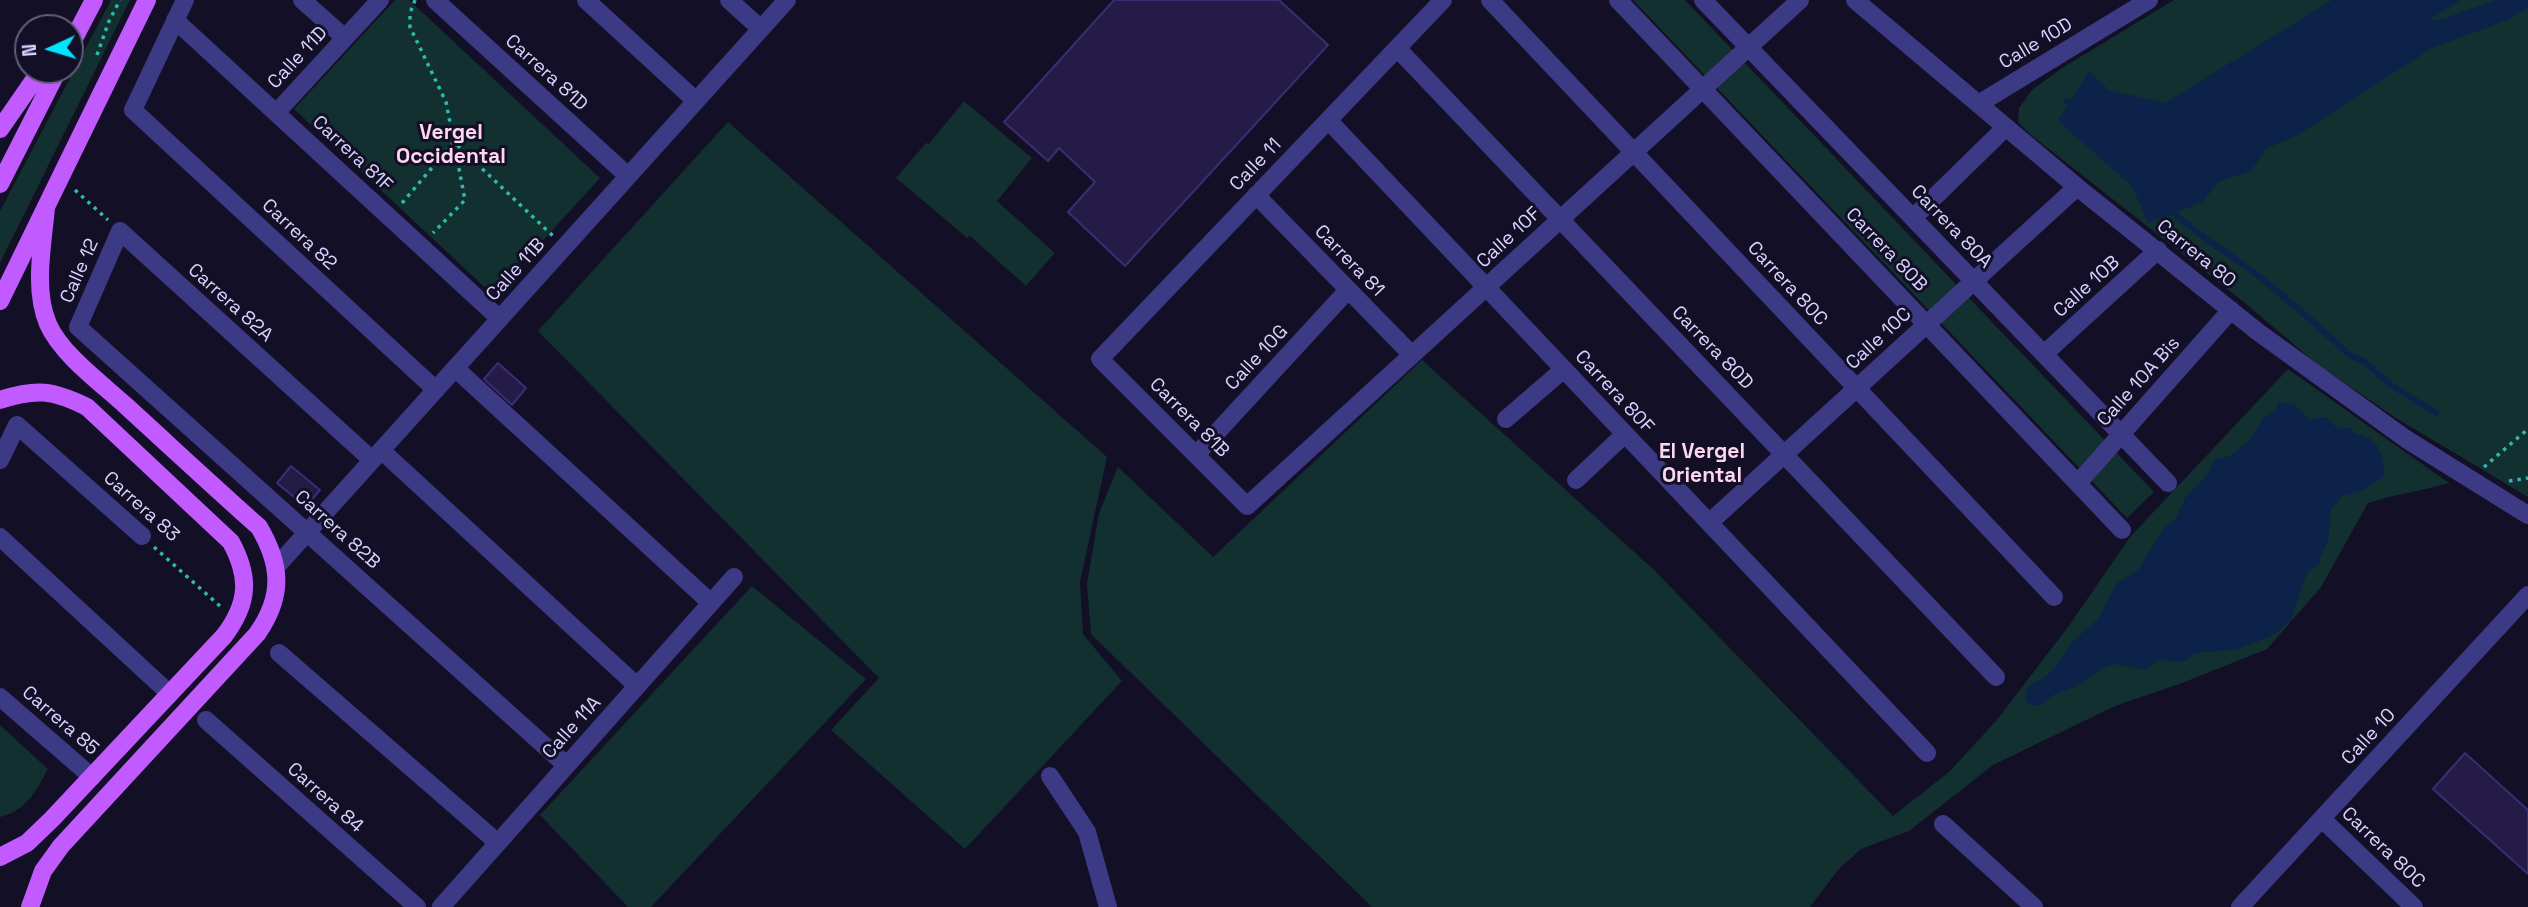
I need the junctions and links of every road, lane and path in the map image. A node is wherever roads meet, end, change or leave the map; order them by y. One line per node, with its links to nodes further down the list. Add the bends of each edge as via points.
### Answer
1 (92, 0): 18 (main road); 19 (main road)
2 (147, 0): 36 (main road)
3 (185, 0): 20 (street)
4 (302, 0): 22 (street)
5 (380, 0): 22 (street, Calle 11D)
6 (415, 0): 34 (path, via 410,27 446,102)
7 (435, 0): 37 (street, Carrera 81D)
8 (586, 0): 28 (street)
9 (729, 0): 21 (street)
10 (787, 0): 21 (street, Calle 11B)
11 (1443, 0): 24 (street, Calle 11)
12 (1490, 0): 35 (street, Carrera 80C)
13 (1618, 0): 27 (street, Carrera 80B)
14 (1703, 0): 23 (street, Carrera 80A)
15 (1800, 0): 23 (street, Calle 10F)
16 (1856, 0): 29 (street, Carrera 80)
17 (2149, 0): 29 (street, Calle 10D)
18 (81, 14)
19 (84, 17)
20 (175, 20): 30 (street, Carrera 81F); 63 (street, Carrera 82, via 133,110)
21 (761, 29): 28 (street, Calle 11B)
22 (345, 38): 30 (street, Calle 11D)
23 (1748, 47): 27 (street, Calle 10F); 43 (street, Carrera 80A)
24 (1397, 48): 31 (street, Calle 11); 44 (street, Carrera 80D)
25 (31, 84): 33 (main road)
26 (51, 84): 38 (main road)
27 (1703, 89): 35 (street, Calle 10F); 55 (street, Carrera 80B)
28 (696, 101): 37 (street, Calle 11B)
29 (1980, 103): 32 (street, Carrera 80)
30 (276, 113): 54 (street, Carrera 81F)
31 (1328, 120): 40 (street, Calle 11); 50 (street, Carrera 80F)
32 (2006, 127): 39 (street, Carrera 80); 43 (street)
33 (0, 129)
34 (454, 142): 42 (path); 46 (path); 47 (path, via 465,200)
35 (1634, 152): 44 (street, Calle 10F); 62 (street, Carrera 80C)
36 (61, 176): 41 (main road); 45 (path)
37 (628, 176): 54 (street, Calle 11B)
38 (0, 184)
39 (2077, 187): 48 (street, Carrera 80); 49 (street, Calle 10C)
40 (1256, 195): 51 (street, Carrera 81); 59 (street, Calle 11)
41 (46, 207): 52 (main road); 84 (main road, via 43,307 60,343 259,527 271,546)
42 (395, 210)
43 (1913, 218): 49 (street, Carrera 80A)
44 (1560, 220): 50 (street, Calle 10F); 71 (street, Carrera 80D)
45 (120, 231): 56 (street, Calle 12); 69 (street, Carrera 82A)
46 (554, 237)
47 (428, 239)
48 (2158, 250): 53 (street, Carrera 80); 57 (street, Calle 10B)
49 (1973, 281): 55 (street, Calle 10C); 57 (street, Carrera 80A)
50 (1486, 287): 58 (street, Calle 10F); 61 (street, Carrera 80F)
51 (1348, 290): 58 (street, Carrera 81); 70 (street, Calle 10G)
52 (0, 301)
53 (2231, 310): 68 (street, Calle 10A Bis); 74 (street, Carrera 80, via 2332,387)
54 (500, 319): 60 (street, Calle 11B)
55 (1926, 324): 62 (street, Calle 10C); 75 (street, Carrera 80B)
56 (78, 327): 81 (street, Carrera 82B)
57 (2044, 354): 68 (street, Carrera 80A)
58 (1412, 355): 77 (street, Calle 10F)
59 (1100, 359): 70 (street, Carrera 81B)
60 (456, 368): 63 (street, Calle 11B); 88 (street)
61 (1564, 369): 65 (street); 67 (street, Carrera 80F)
62 (1856, 388): 71 (street, Calle 10C); 87 (street, Carrera 80C)
63 (436, 390): 69 (street, Calle 11B)
64 (0, 400): 89 (main road, via 48,391 87,407 215,526 241,561 243,605)
65 (1506, 419)
66 (2528, 429): 74 (path)
67 (1625, 434): 73 (street); 79 (street, Carrera 80F)
68 (2121, 434): 75 (street, Calle 10A Bis); 76 (street, Carrera 80A)
69 (377, 455): 81 (street, Calle 11B); 92 (street, Carrera 82A)
70 (1196, 455): 77 (street, Carrera 81B)
71 (1784, 455): 79 (street, Calle 10C); 91 (street, Carrera 80D)
72 (0, 460): 82 (street, Carrera 83, via 17,425)
73 (1576, 480)
74 (2469, 480): 78 (street, Carrera 80)
75 (2078, 483): 80 (street, Carrera 80B)
76 (2168, 483)
77 (1247, 506)
78 (2528, 515)
79 (1709, 523): 96 (street, Carrera 80F)
80 (2122, 530)
81 (308, 532): 84 (street, Calle 11B); 97 (street, Carrera 82B)
82 (142, 536): 89 (path, Carrera 83)
83 (0, 537): 93 (street)
84 (276, 567): 104 (main road, via 275,600 257,634 61,846 43,871)
85 (734, 577): 88 (street, Calle 11A)
86 (2528, 595): 100 (street, Calle 10)
87 (2054, 597)
88 (711, 603): 92 (street, Calle 11A)
89 (236, 621): 93 (main road)
90 (279, 653): 102 (street)
91 (1996, 677)
92 (637, 686): 97 (street, Calle 11A)
93 (170, 694): 99 (main road)
94 (0, 697): 99 (street, Carrera 85)
95 (206, 720): 105 (street, Carrera 84)
96 (1927, 753)
97 (566, 765): 102 (street, Calle 11A)
98 (1050, 776): 107 (street, via 1087,832)
99 (92, 777): 103 (main road, via 27,843)
100 (2322, 820): 109 (street, Calle 10); 110 (street, Carrera 80C)
101 (1943, 824): 108 (street)
102 (498, 843): 106 (street, Calle 11A)
103 (0, 857)
104 (30, 907)
105 (417, 907)
106 (441, 907)
107 (1108, 907)
108 (2034, 907)
109 (2240, 907)
110 (2414, 907)

